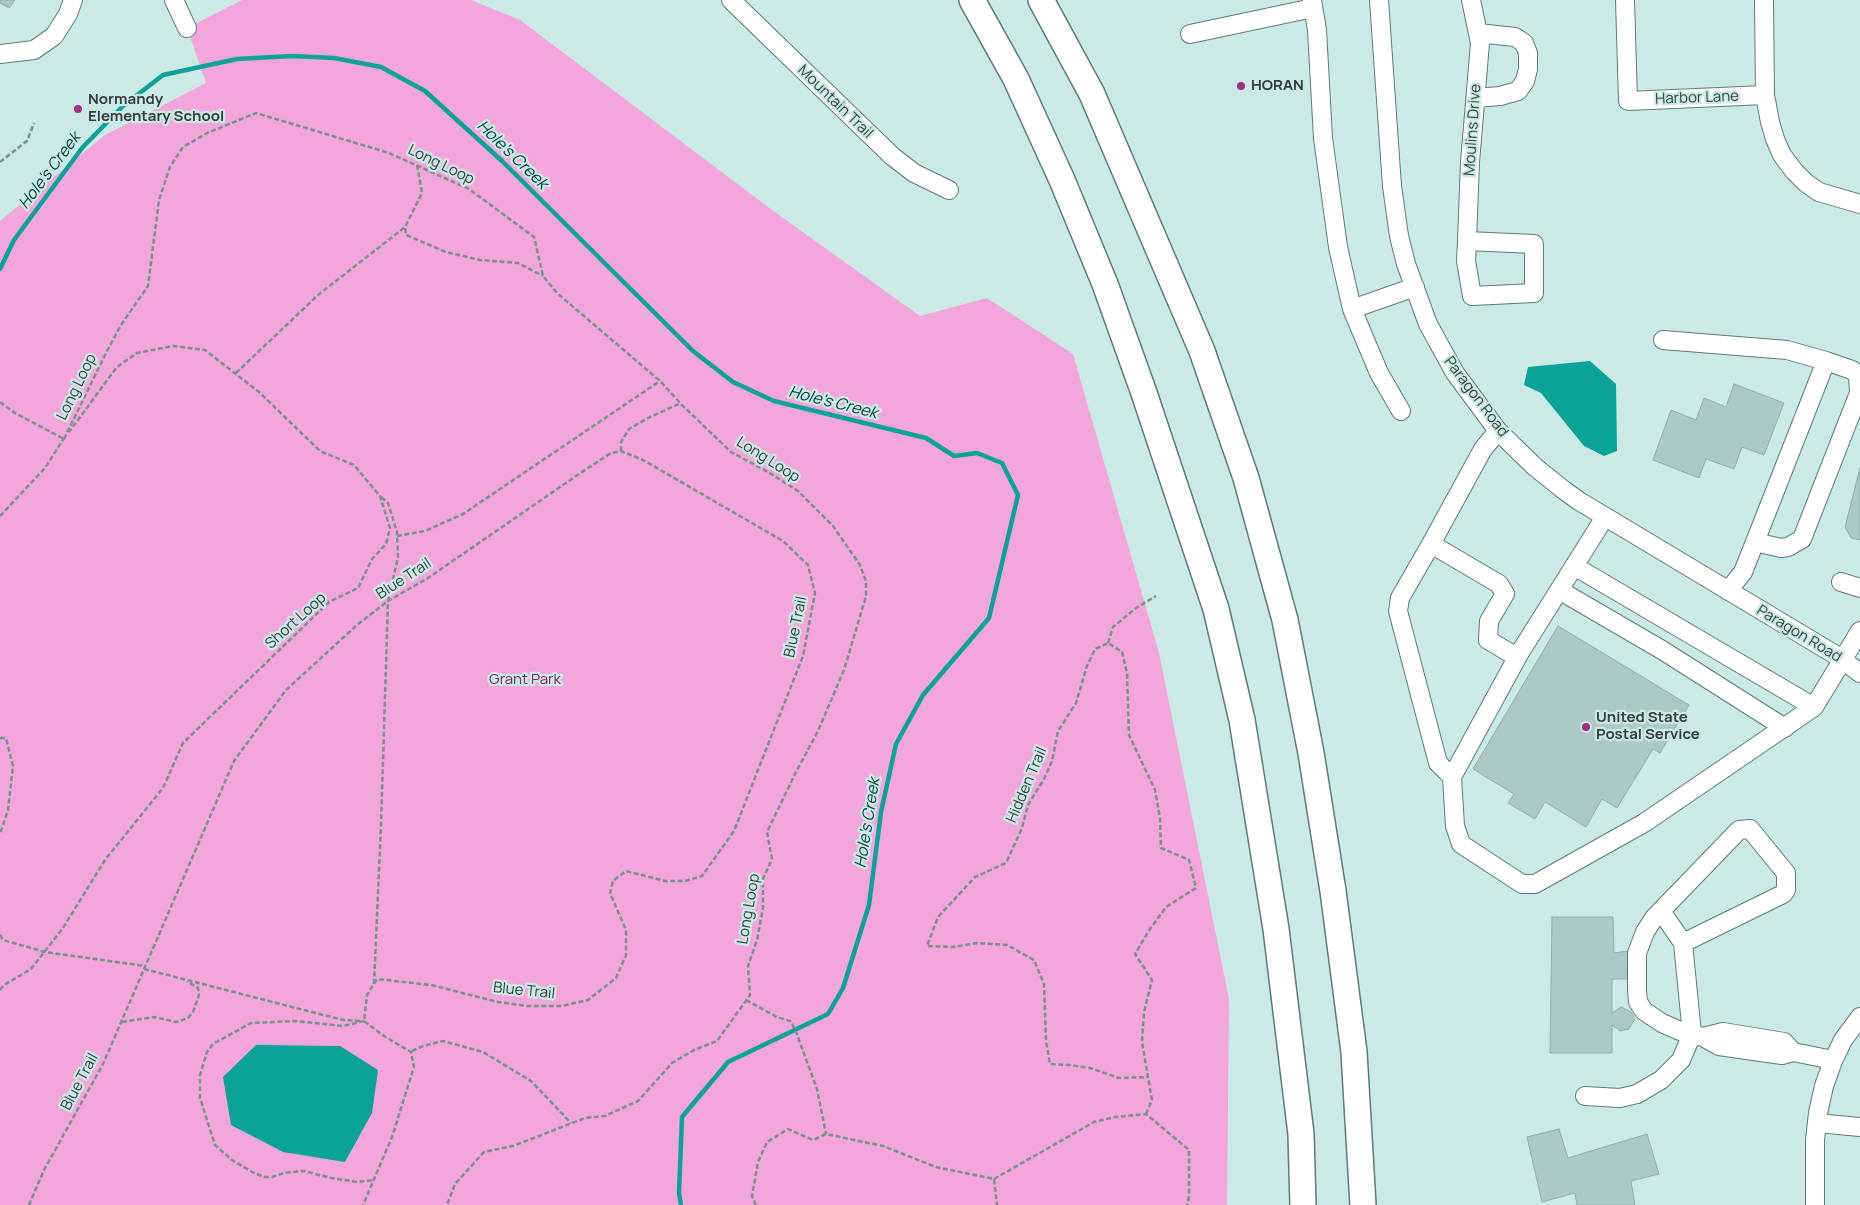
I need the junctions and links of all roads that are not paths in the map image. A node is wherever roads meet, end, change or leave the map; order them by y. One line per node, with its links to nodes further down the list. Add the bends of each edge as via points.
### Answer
1 (73, 0): 14 (street, via 54,36 34,50)
2 (174, 0): 11 (street)
3 (731, 0): 17 (street, Mountain Trail, via 887,151 914,173)
4 (972, 0): 49 (highway, via 1016,79 1105,284 1216,609 1242,720 1276,929 1301,1134)
5 (1041, 0): 50 (highway, via 1092,94 1202,351 1246,478 1282,611 1311,752 1333,891 1354,1052)
6 (1378, 0): 20 (street, Paragon Road, via 1392,186 1399,236)
7 (1471, 0): 12 (street, Moulins Drive)
8 (1625, 0): 15 (street, Harbor Lane, via 1628,101)
9 (1764, 0): 15 (street)
10 (1313, 4): 13 (street); 21 (street, via 1323,138 1338,247)
11 (187, 28)
12 (1478, 33): 16 (street, Moulins Drive); 16 (street, via 1515,37 1524,44 1528,53 1528,69 1518,90 1500,96)
13 (1190, 34)
14 (0, 54)
15 (1766, 95): 18 (street, via 1775,139 1794,171 1819,192)
16 (1476, 98): 19 (street, Moulins Drive)
17 (949, 190)
18 (1860, 204)
19 (1467, 241): 19 (street, Moulins Drive, via 1466,262 1472,296 1534,293 1534,244)
20 (1414, 287): 21 (street); 25 (street, Paragon Road, via 1442,351)
21 (1352, 309): 24 (street, via 1379,373)
22 (1663, 340): 23 (street, via 1787,350)
23 (1826, 361): 27 (street); 27 (street, via 1858,375 1856,402 1802,539 1781,548)
24 (1401, 411)
25 (1498, 430): 26 (street, Paragon Road, via 1565,491); 28 (street, via 1483,448)
26 (1605, 517): 29 (street); 33 (street, Paragon Road)
27 (1755, 542): 33 (street, via 1743,572)
28 (1431, 544): 35 (street, via 1499,584 1505,594 1489,621 1488,640 1510,653); 40 (street, via 1400,598 1398,611 1438,763)
29 (1574, 566): 32 (street); 38 (street)
30 (1841, 582): 31 (street)
31 (1860, 588)
32 (1559, 590): 35 (street); 39 (street)
33 (1728, 591): 36 (street, Paragon Road)
34 (1860, 631): 36 (street)
35 (1519, 654): 40 (street)
36 (1842, 660): 37 (street, Paragon Road); 38 (street)
37 (1860, 672)
38 (1814, 707): 39 (street)
39 (1785, 728): 40 (street, via 1644,823 1535,884 1522,884 1461,844 1455,826)
40 (1452, 778)
41 (1661, 911): 42 (street); 42 (street, via 1739,830 1750,830 1786,873 1783,894); 44 (street, via 1645,932 1638,953 1638,1002 1644,1011 1662,1024)
42 (1683, 943): 44 (street)
43 (1860, 1017): 45 (street, via 1843,1040)
44 (1697, 1036): 45 (street, via 1723,1032 1784,1042 1793,1052); 46 (street, via 1681,1060 1661,1080 1636,1094 1620,1098)
45 (1834, 1060): 47 (street, via 1824,1086)
46 (1585, 1096)
47 (1817, 1123): 48 (street); 51 (street)
48 (1860, 1127)
49 (1303, 1205)
50 (1363, 1205)
51 (1815, 1205)

